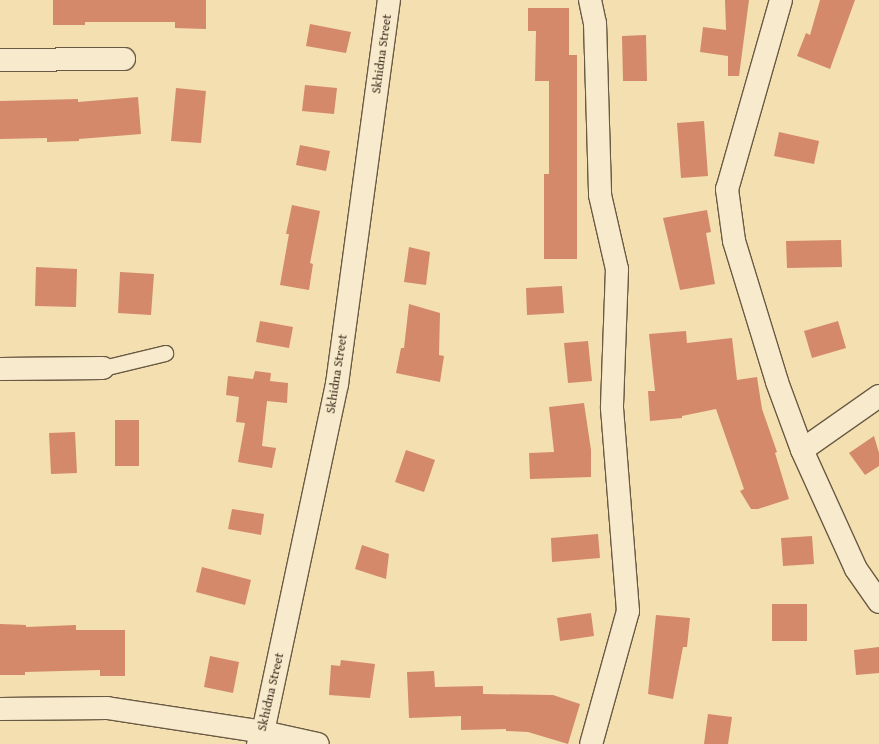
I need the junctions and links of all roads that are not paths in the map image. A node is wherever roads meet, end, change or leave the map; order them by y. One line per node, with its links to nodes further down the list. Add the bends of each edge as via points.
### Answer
1 (389, 0): 13 (street, Skhidna Street, via 337,384)
2 (590, 0): 15 (street, via 595,23 600,195 617,269 612,408 628,611)
3 (781, 0): 10 (street, via 727,189 734,241 777,382)
4 (124, 59): 5 (street)
5 (0, 60)
6 (164, 353): 7 (lane)
7 (103, 368): 8 (street)
8 (0, 369)
9 (879, 396): 10 (street)
10 (802, 450): 11 (street, via 856,569)
11 (879, 602)
12 (0, 709): 13 (street, via 108,708)
13 (260, 738): 14 (street)
14 (318, 744)
15 (590, 744)

